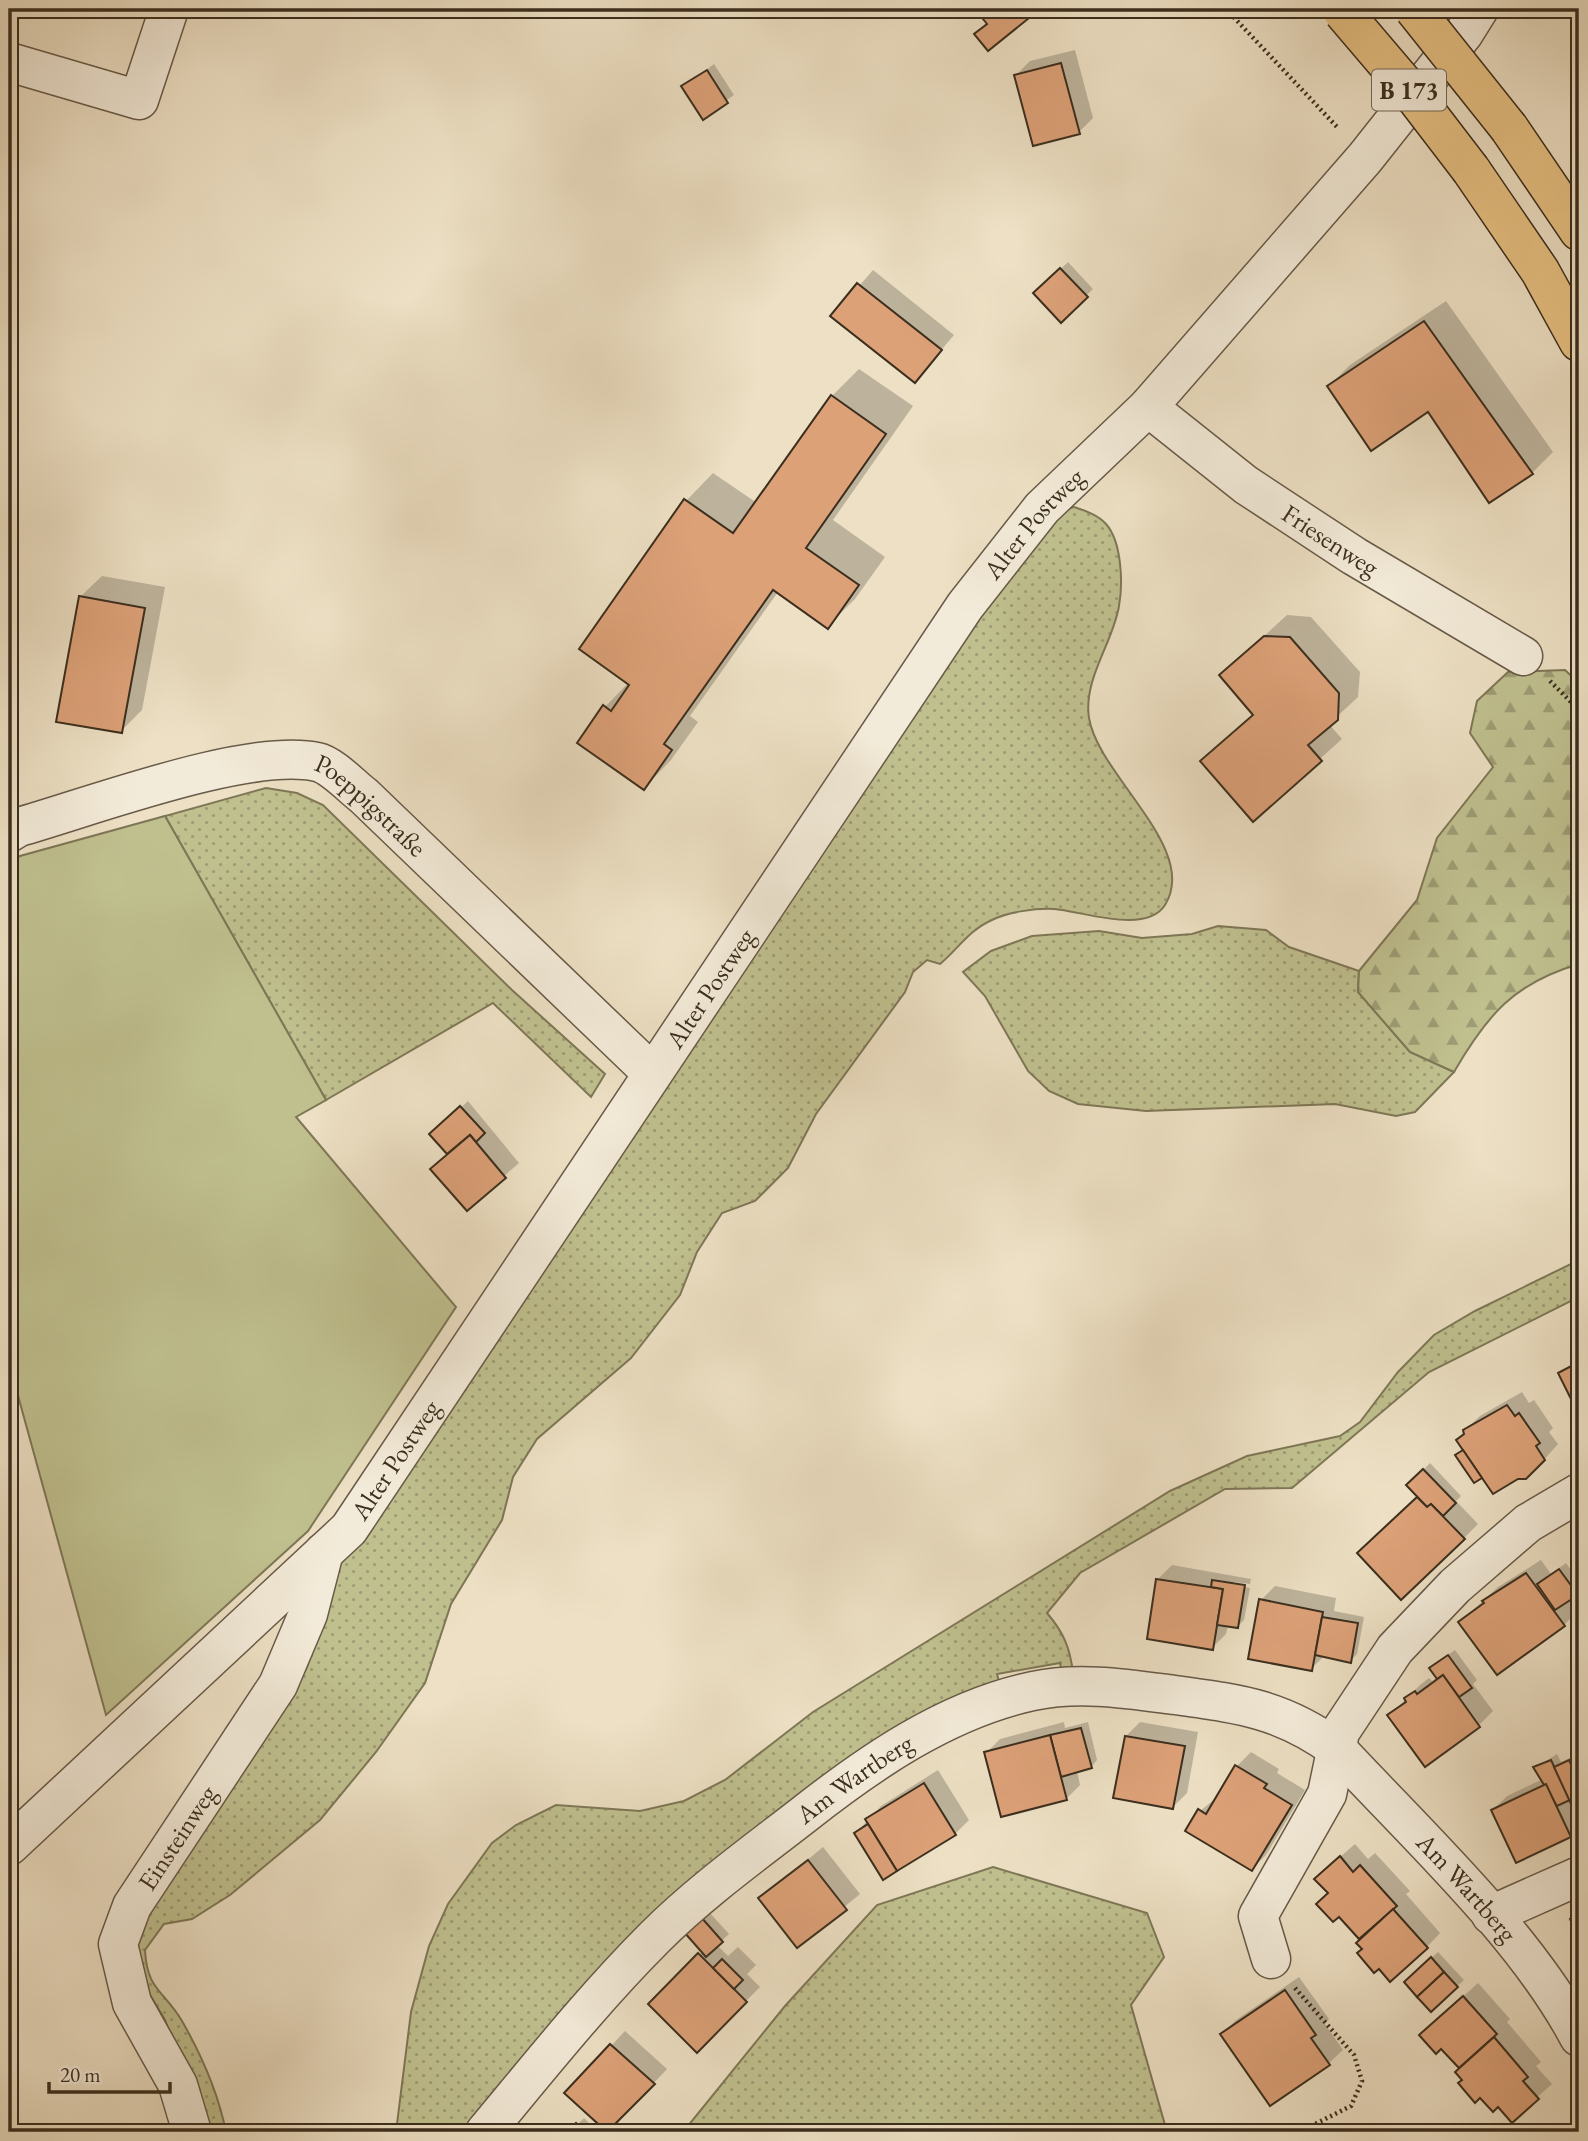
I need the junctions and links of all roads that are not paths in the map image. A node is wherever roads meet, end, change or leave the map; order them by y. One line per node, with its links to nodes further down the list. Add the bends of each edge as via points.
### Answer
1 (169, 9): 5 (street, via 139,100)
2 (1414, 9): 6 (main road, B 173, bridge, via 1509,128)
3 (1479, 9): 8 (street, Alter Postweg, via 1365,158)
4 (1341, 10): 7 (main road, B 173, bridge, via 1471,170 1540,271)
5 (9, 62)
6 (1579, 231)
7 (1579, 342)
8 (1148, 407): 9 (street, Friesenweg, via 1246,485 1354,556); 11 (street, Alter Postweg, via 1042,508 965,606)
9 (1523, 656)
10 (9, 833): 11 (street, Poeppigstraße, via 208,772 271,761 319,762 364,796)
11 (652, 1073): 13 (street, Alter Postweg, via 349,1528)
12 (1579, 1493): 14 (street, via 1528,1523 1438,1604 1395,1650 1354,1707 1340,1732)
13 (324, 1552): 15 (street, Alter Postweg); 20 (street, Einsteinweg, via 308,1614 278,1685 132,1906 118,1944 132,2003 178,2085)
14 (1338, 1749): 17 (street, Am Wartberg); 18 (street, via 1326,1794 1258,1916); 21 (street, Am Wartberg, via 1282,1715 1237,1703 1121,1688 1034,1691 987,1705 847,1781 656,1936 570,2029)
15 (9, 1846)
16 (1579, 1876): 17 (street)
17 (1491, 1915): 19 (street, Am Wartberg, via 1569,2018)
18 (1270, 1959)
19 (1579, 2038)
20 (192, 2132)
21 (485, 2132)

